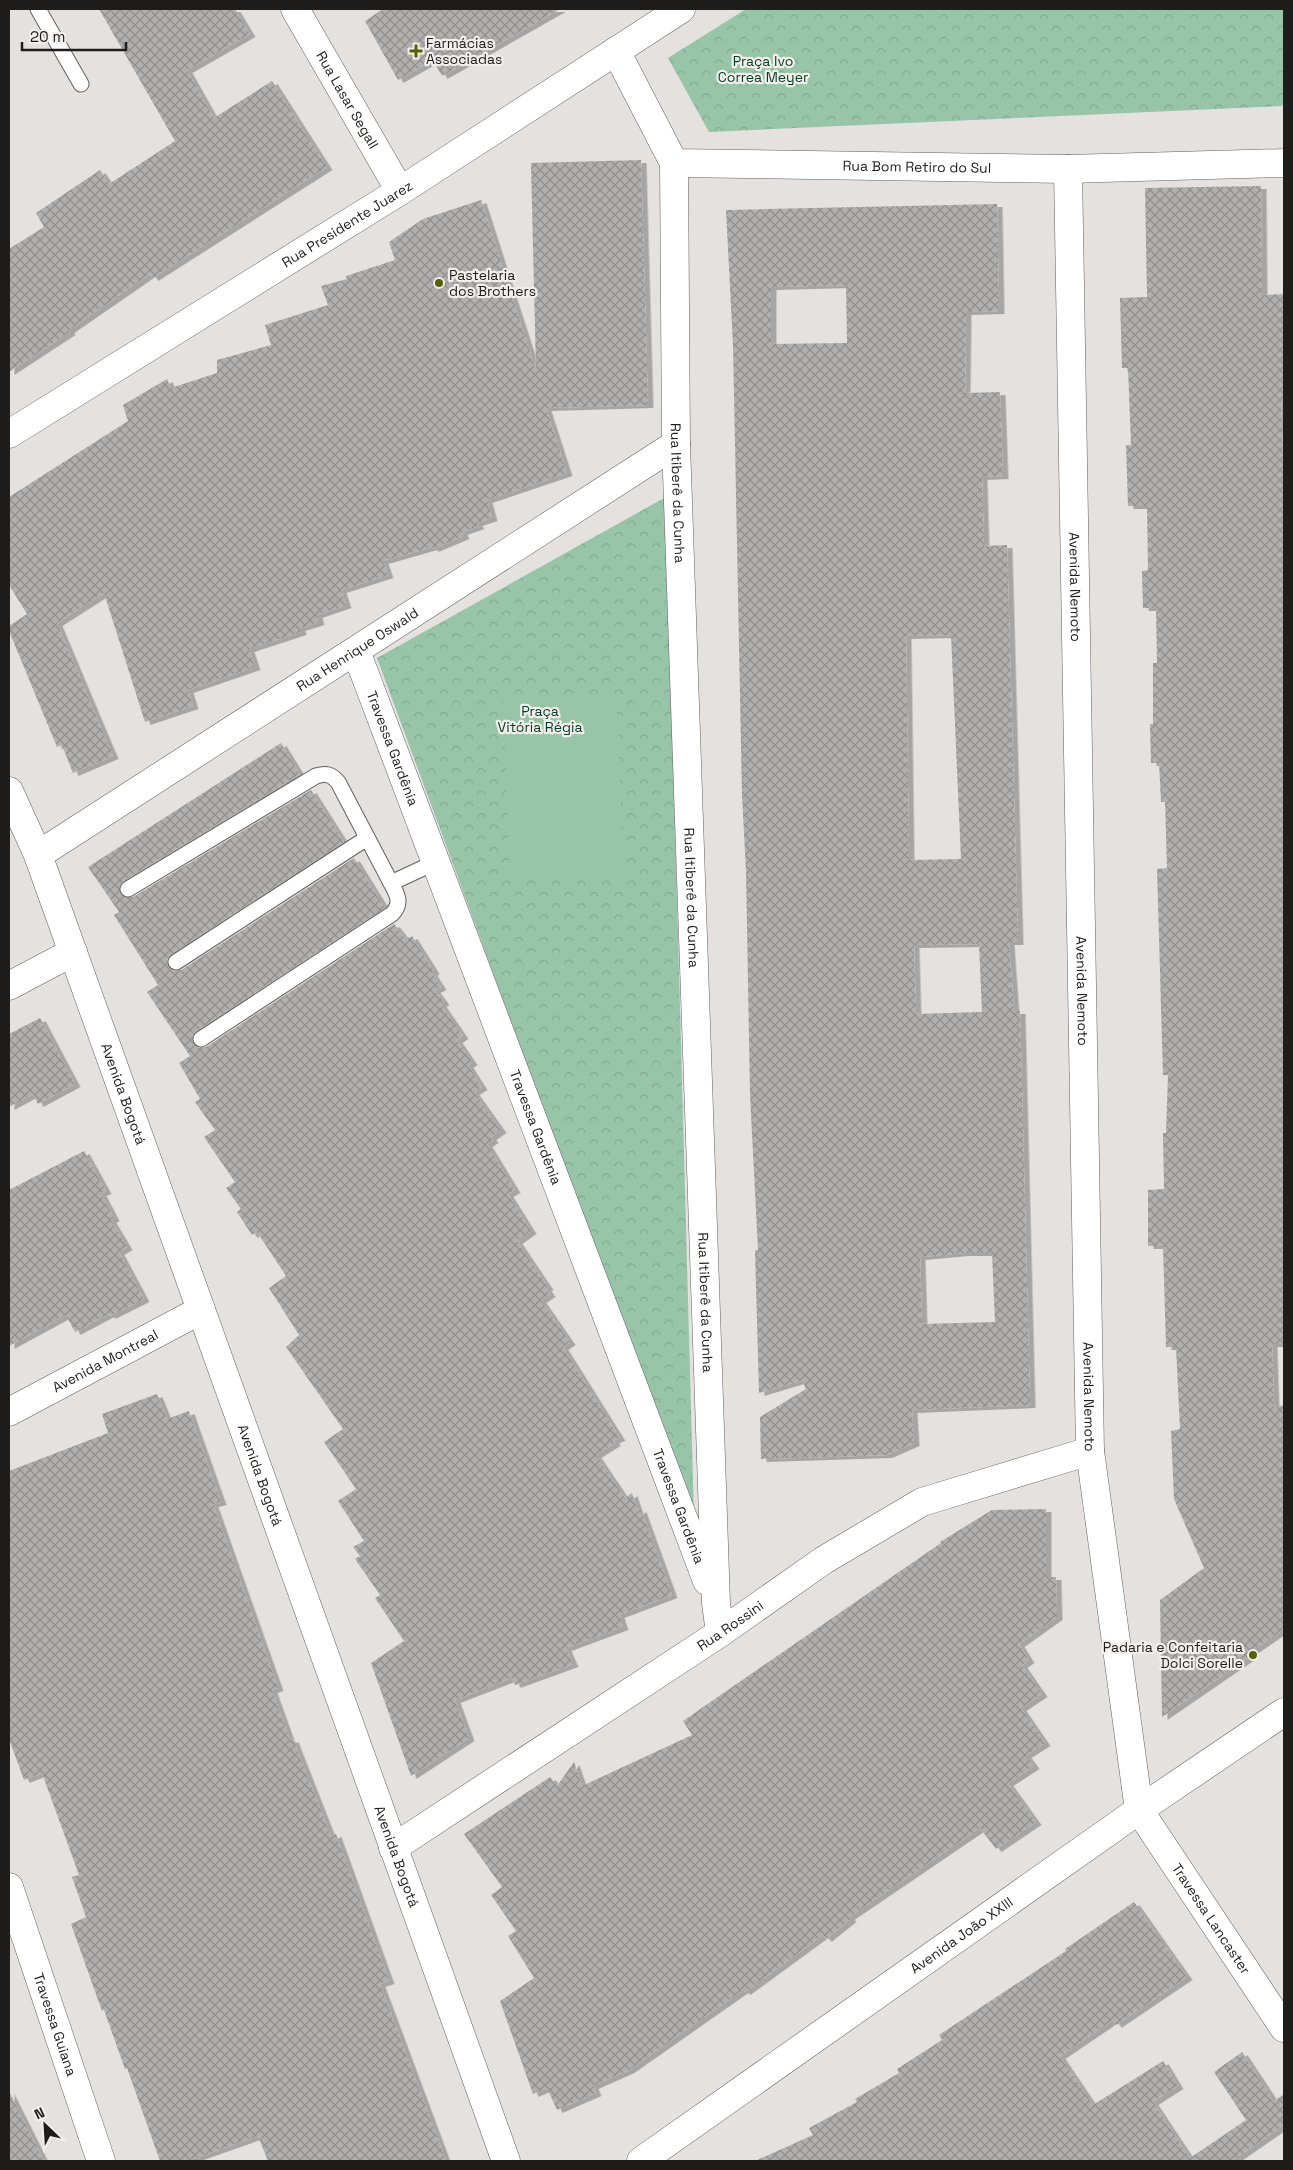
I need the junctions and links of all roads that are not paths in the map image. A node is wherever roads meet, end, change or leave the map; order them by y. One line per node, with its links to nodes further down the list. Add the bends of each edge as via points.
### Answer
1 (38, 9): 5 (lane)
2 (295, 9): 9 (street, Rua Lasar Segall)
3 (681, 9): 4 (street, Rua Presidente Juarez)
4 (616, 51): 6 (street); 9 (street, Rua Presidente Juarez)
5 (81, 84)
6 (674, 162): 8 (street, Rua Bom Retiro do Sul); 11 (street, Rua Itiberê da Cunha)
7 (1284, 163): 8 (street, Rua Bom Retiro do Sul)
8 (1068, 169): 25 (street, Avenida Nemoto)
9 (400, 191): 10 (street, Rua Presidente Juarez)
10 (9, 434)
11 (676, 444): 12 (street, Rua Henrique Oswald); 26 (street, Rua Itiberê da Cunha)
12 (356, 650): 15 (street, Rua Henrique Oswald); 16 (street, Travessa Gardênia)
13 (9, 791): 15 (street, Avenida Bogotá)
14 (367, 838): 17 (lane); 18 (lane, via 338,782 324,774); 20 (lane)
15 (38, 854): 19 (street, Avenida Bogotá)
16 (436, 862): 17 (lane); 26 (street, Travessa Gardênia)
17 (392, 884): 22 (lane, via 399,902 392,914)
18 (128, 889)
19 (73, 952): 21 (street); 23 (street, Avenida Bogotá)
20 (176, 962)
21 (9, 986)
22 (201, 1039)
23 (201, 1310): 24 (street, Avenida Montreal); 30 (street, Avenida Bogotá)
24 (9, 1412)
25 (1090, 1451): 27 (street, Rua Rossini, via 922,1502 824,1560); 29 (street, Avenida Nemoto)
26 (716, 1603): 27 (street, Rua Itiberê da Cunha)
27 (720, 1633): 30 (street, Rua Rossini)
28 (1284, 1712): 29 (street, Avenida João XXIII)
29 (1139, 1810): 32 (street, Travessa Lancaster); 35 (street, Avenida João XXIII)
30 (393, 1848): 34 (street, Avenida Bogotá)
31 (9, 1887): 33 (street, Travessa Guiana)
32 (1284, 2028)
33 (101, 2161)
34 (506, 2161)
35 (641, 2161)

